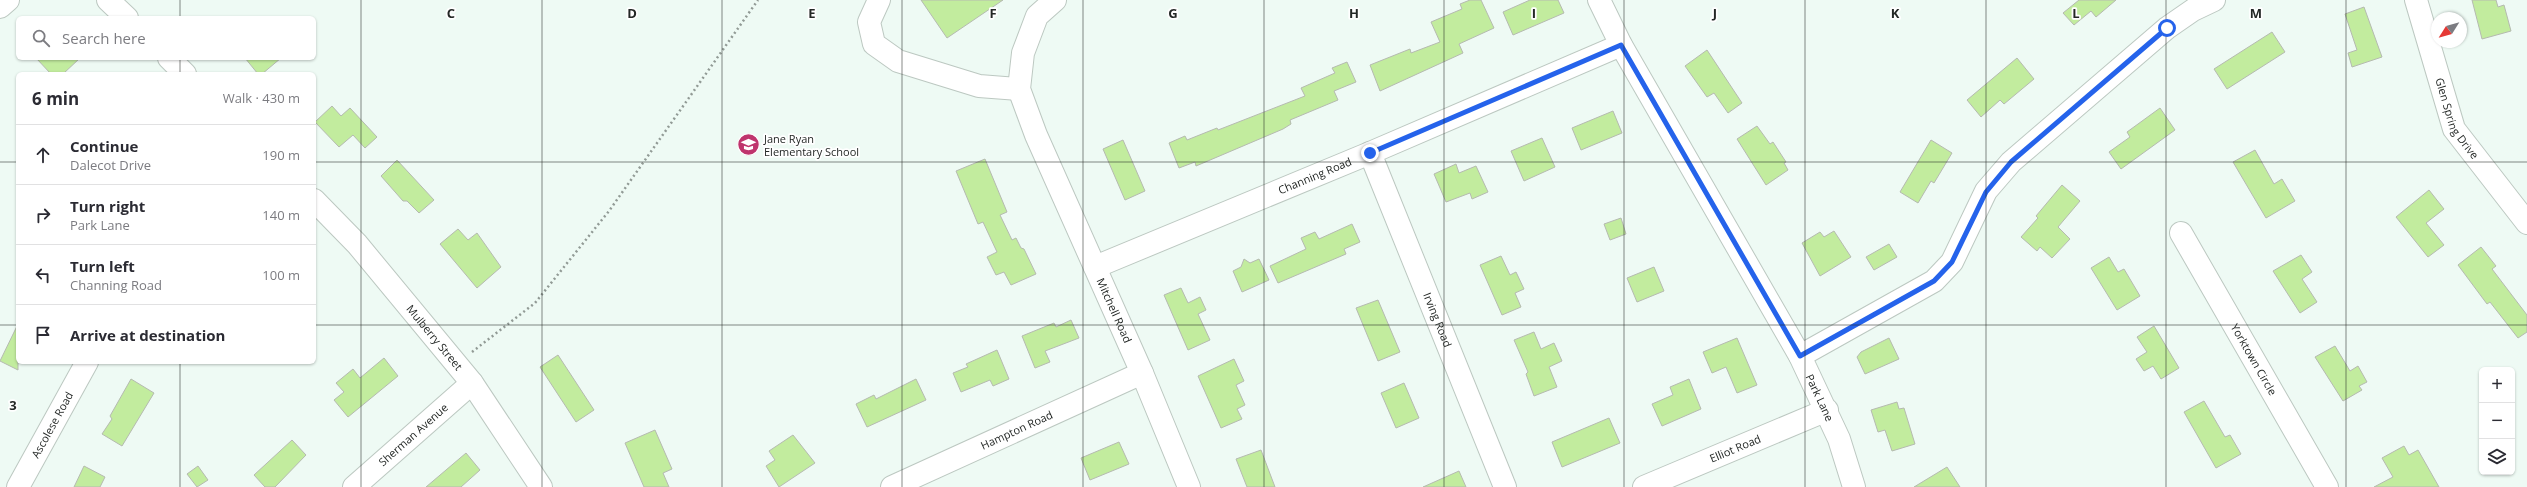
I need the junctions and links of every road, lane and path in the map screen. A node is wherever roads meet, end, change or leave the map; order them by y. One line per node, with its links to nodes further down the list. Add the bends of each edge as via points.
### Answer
1 (8, 0): 9 (street)
2 (108, 0): 10 (street)
3 (758, 0): 22 (path, via 609,211 535,303)
4 (880, 0): 14 (street, via 868,22 874,44 898,61 979,86)
5 (1055, 0): 14 (street, via 1037,16 1023,53)
6 (1599, 0): 11 (street, Park Lane)
7 (2214, 0): 20 (street, via 2193,10 2167,28 2011,162 1986,192 1952,262 1934,281)
8 (2416, 0): 17 (street, Glen Spring Drive, via 2454,129)
9 (0, 7)
10 (125, 16)
11 (1621, 45): 15 (street, Channing Road); 20 (street, Park Lane)
12 (170, 60): 13 (street)
13 (183, 72)
14 (1019, 89): 19 (street, Mitchell Road, via 1036,135)
15 (1370, 153): 19 (street, Channing Road); 31 (street, Irving Road)
16 (316, 202): 22 (street, Mulberry Street, via 357,244)
17 (2527, 223)
18 (2181, 233): 34 (street, Yorktown Circle)
19 (1095, 267): 23 (street, Mitchell Road)
20 (1800, 356): 25 (street, Park Lane)
21 (86, 364): 26 (street, Ascolese Road)
22 (456, 365): 24 (street, Mulberry Street)
23 (1142, 373): 29 (street, Hampton Road); 30 (street, Mitchell Road)
24 (472, 383): 27 (street, Sherman Avenue); 28 (street, Mulberry Street)
25 (1827, 410): 32 (street, Elliot Road); 33 (street, Park Lane, via 1840,439)
26 (18, 487)
27 (354, 487)
28 (541, 487)
29 (892, 487)
30 (1189, 487)
31 (1505, 487)
32 (1644, 487)
33 (1854, 487)
34 (2327, 487)

